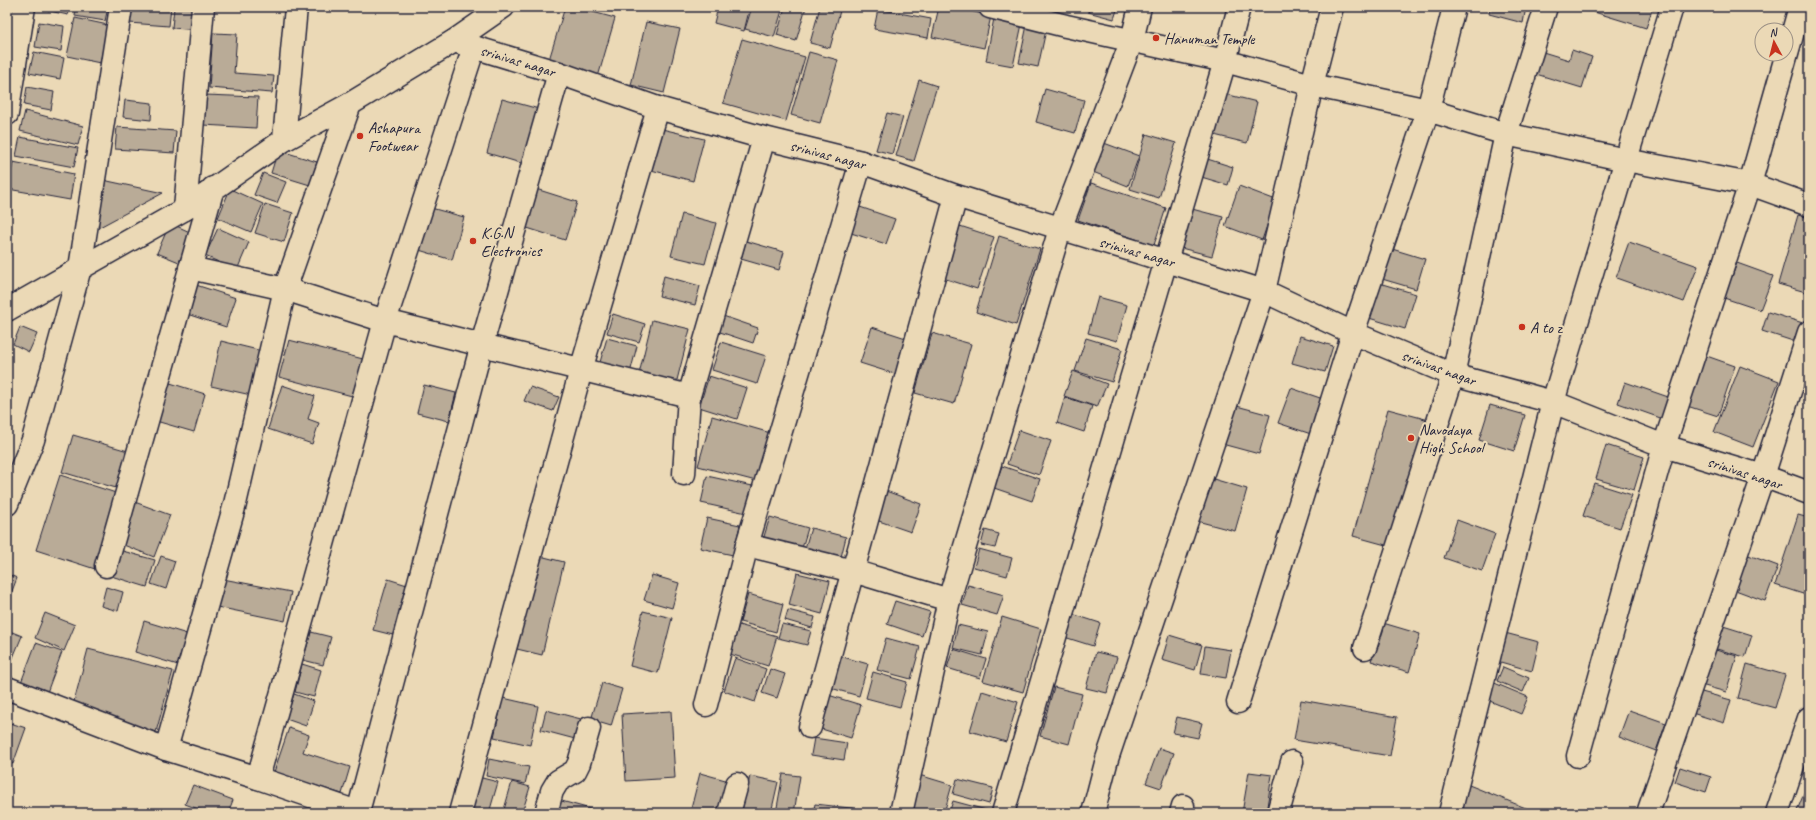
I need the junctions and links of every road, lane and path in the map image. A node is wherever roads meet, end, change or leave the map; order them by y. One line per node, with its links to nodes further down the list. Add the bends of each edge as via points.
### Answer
1 (24, 7): 22 (street)
2 (121, 7): 35 (street)
3 (203, 7): 32 (street)
4 (296, 7): 25 (street)
5 (503, 7): 15 (street)
6 (990, 7): 14 (street)
7 (1140, 7): 14 (street)
8 (1240, 7): 16 (street)
9 (1332, 7): 18 (street)
10 (1454, 7): 21 (street)
11 (1546, 7): 23 (street)
12 (1672, 7): 26 (street)
13 (1800, 7): 28 (street)
14 (1132, 40): 16 (street); 33 (street)
15 (464, 44): 17 (street, srinivas nagar); 19 (street); 40 (street)
16 (1225, 61): 18 (street); 34 (street)
17 (559, 73): 20 (street, srinivas nagar); 43 (street)
18 (1312, 85): 21 (street); 38 (street)
19 (350, 104): 25 (street); 37 (street)
20 (658, 108): 24 (street, srinivas nagar); 44 (street)
21 (1428, 110): 23 (street); 42 (street)
22 (7, 114)
23 (1506, 134): 26 (street); 45 (street)
24 (764, 138): 27 (street, srinivas nagar); 46 (street)
25 (284, 140): 29 (street)
26 (1626, 160): 28 (street); 47 (street)
27 (861, 162): 30 (street, srinivas nagar); 53 (street)
28 (1750, 184): 31 (street); 48 (street)
29 (213, 188): 32 (street); 36 (street)
30 (956, 196): 33 (street, srinivas nagar); 55 (street)
31 (1809, 205)
32 (185, 209): 35 (street)
33 (1060, 229): 34 (street, srinivas nagar); 56 (street)
34 (1166, 260): 38 (street, srinivas nagar); 74 (street)
35 (80, 268): 39 (street); 52 (street, via 33,440)
36 (190, 268): 37 (street); 54 (street)
37 (285, 288): 40 (street); 64 (street, via 235,504)
38 (1264, 291): 42 (street, srinivas nagar); 75 (street, via 1107,759)
39 (7, 310)
40 (385, 321): 43 (street); 67 (street)
41 (1809, 332): 50 (street)
42 (1353, 333): 45 (street, srinivas nagar); 59 (street)
43 (482, 344): 44 (street); 69 (street)
44 (581, 370): 46 (street); 70 (street)
45 (1453, 375): 47 (street, srinivas nagar); 57 (street)
46 (689, 396): 49 (street)
47 (1553, 402): 48 (street, srinivas nagar); 77 (street)
48 (1664, 446): 50 (street, srinivas nagar); 65 (street)
49 (684, 474)
50 (1763, 476): 51 (street, srinivas nagar); 78 (street)
51 (1809, 493)
52 (7, 504)
53 (748, 545): 55 (street); 60 (street)
54 (106, 566)
55 (853, 571): 56 (street); 62 (street)
56 (949, 600): 73 (street)
57 (1364, 648)
58 (7, 688): 64 (street)
59 (1238, 702)
60 (706, 705)
61 (1809, 718): 79 (street)
62 (810, 727)
63 (589, 728): 71 (street, via 575,771 558,781)
64 (166, 749): 67 (street)
65 (1578, 756)
66 (1292, 762): 76 (street)
67 (258, 778): 69 (street)
68 (736, 784): 72 (street)
69 (359, 813)
70 (460, 813)
71 (546, 813)
72 (729, 813)
73 (900, 813)
74 (1003, 813)
75 (1093, 813)
76 (1278, 813)
77 (1450, 813)
78 (1648, 813)
79 (1777, 813)

